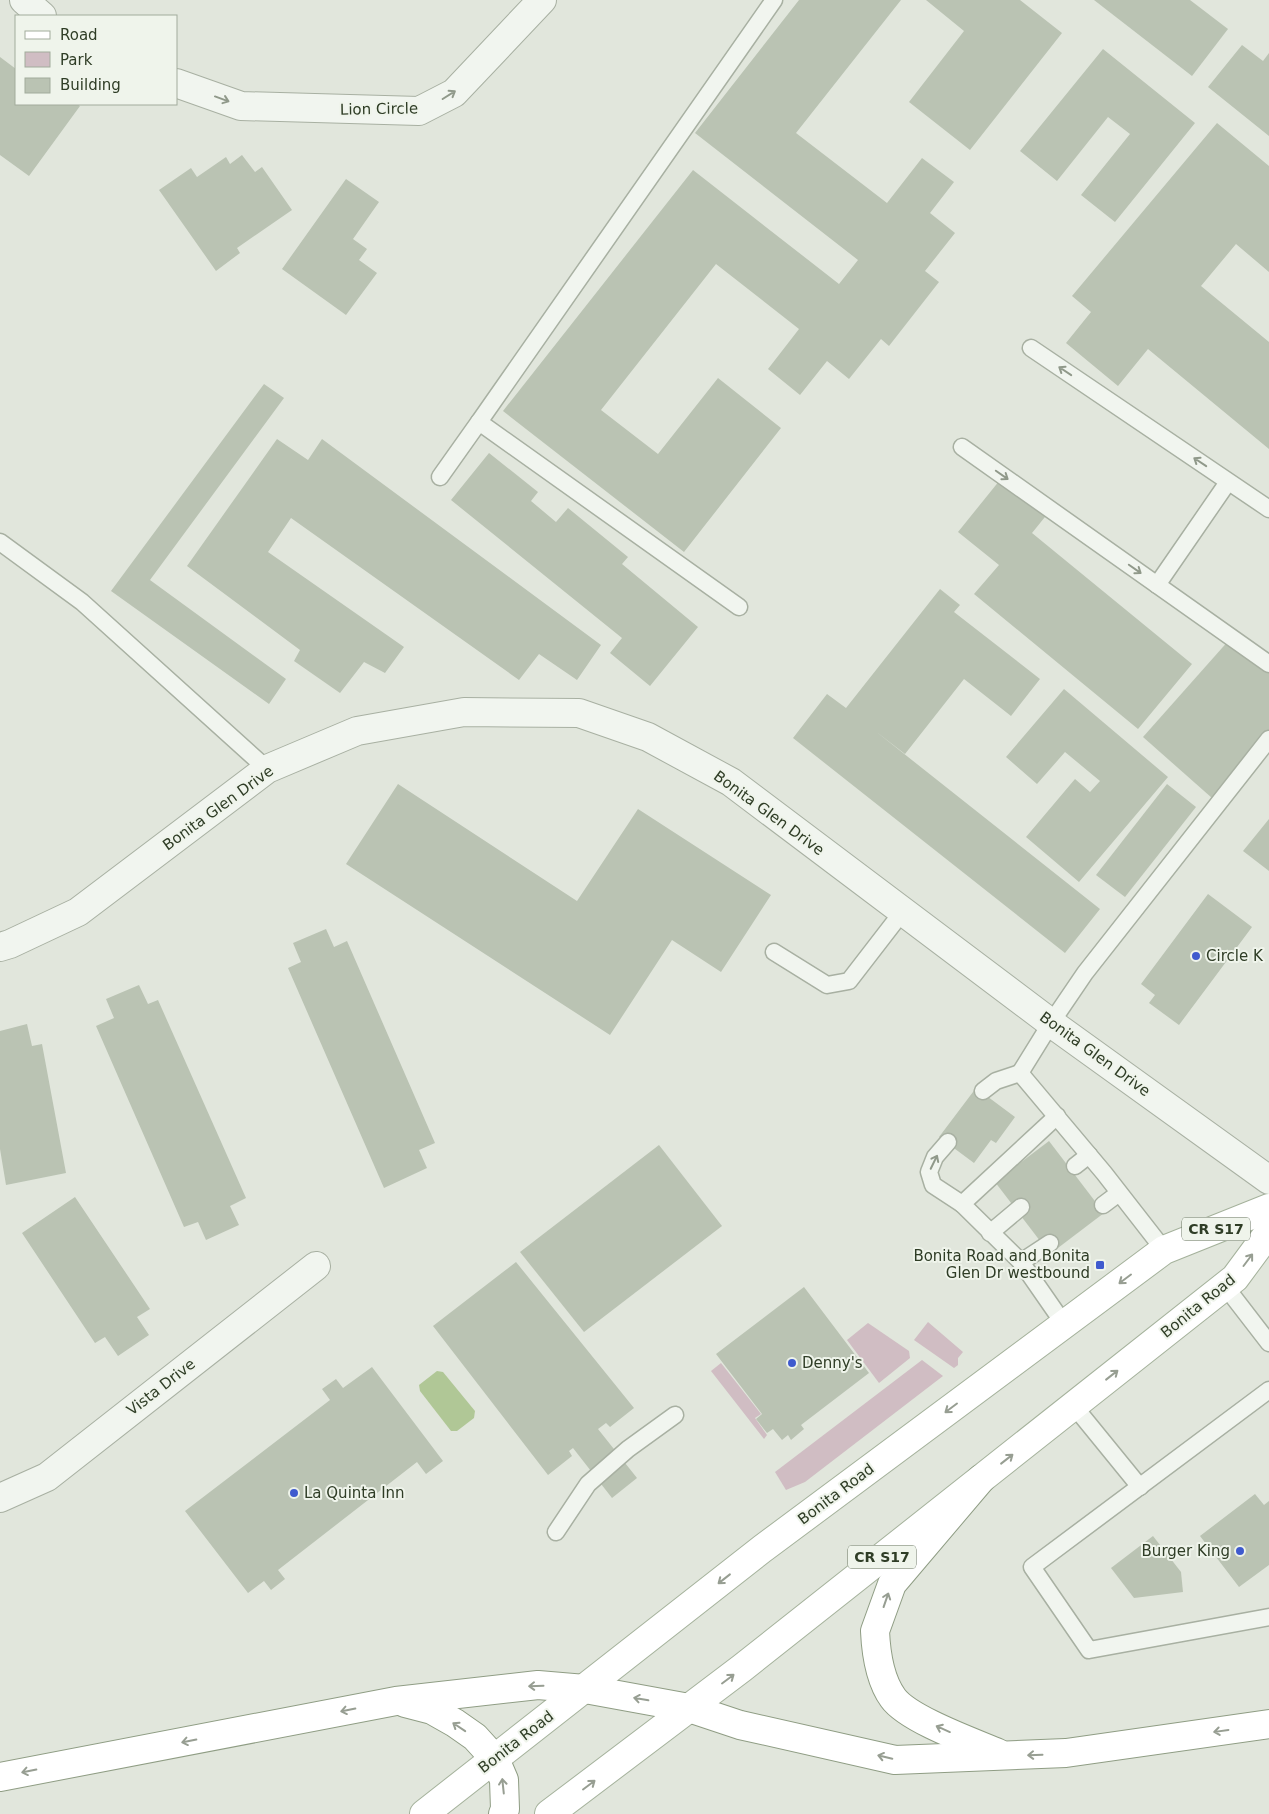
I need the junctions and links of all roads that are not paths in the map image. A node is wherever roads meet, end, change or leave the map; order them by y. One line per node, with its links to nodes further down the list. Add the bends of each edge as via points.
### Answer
1 (24, 0): 4 (street)
2 (542, 0): 5 (street, Lion Circle, one-way to 2, via 241,106 419,111 454,93)
3 (774, 0): 7 (lane)
4 (41, 15)
5 (178, 84)
6 (1031, 348): 10 (lane, one-way to 6)
7 (479, 422): 9 (lane); 14 (lane)
8 (962, 447): 13 (lane, one-way to 13)
9 (440, 477)
10 (1228, 482): 11 (lane); 13 (lane)
11 (1269, 509)
12 (0, 542): 17 (lane, via 82,602)
13 (1157, 585): 15 (lane)
14 (739, 607)
15 (1269, 664)
16 (1269, 739): 21 (lane, via 1085,973)
17 (267, 769): 18 (street, Bonita Glen Drive, via 357,731 464,712 579,713 648,737 731,782); 19 (street, Bonita Glen Drive, via 78,912)
18 (902, 911): 20 (lane, via 849,981 827,986); 21 (street, Bonita Glen Drive)
19 (0, 947)
20 (774, 952)
21 (1051, 1023): 22 (lane); 28 (street, Bonita Glen Drive)
22 (1020, 1073): 23 (lane, via 996,1082); 24 (lane)
23 (984, 1091)
24 (1056, 1116): 26 (lane); 30 (lane)
25 (948, 1142): 30 (lane, one-way to 25, via 933,1185 929,1172)
26 (1089, 1155): 27 (lane); 29 (lane)
27 (1075, 1166)
28 (1269, 1180)
29 (1119, 1193): 31 (lane); 37 (lane)
30 (962, 1204): 35 (lane)
31 (1102, 1205)
32 (1021, 1207): 35 (lane)
33 (1269, 1208): 37 (main road, Bonita Road / CR S17)
34 (1269, 1232): 40 (main road, Bonita Road / CR S17, one-way to 34, via 1235,1278)
35 (990, 1233): 38 (lane)
36 (1050, 1243): 38 (lane)
37 (1164, 1250): 41 (main road, Bonita Road / CR S17, one-way to 41)
38 (1021, 1262): 41 (lane)
39 (316, 1266): 48 (street, Vista Drive, via 48,1477)
40 (1225, 1286): 42 (lane); 44 (main road, Bonita Road / CR S17, one-way to 40)
41 (1064, 1324): 51 (main road, Bonita Road / CR S17, one-way to 51, via 762,1549)
42 (1269, 1343)
43 (1269, 1390): 47 (lane)
44 (1074, 1406): 46 (main road, Bonita Road / CR S17, one-way to 44); 47 (lane)
45 (675, 1415): 49 (lane, via 628,1449 588,1484)
46 (981, 1479): 53 (main road, Bonita Road / CR S17, one-way to 46); 55 (main road, one-way to 46, via 913,1716 893,1698 881,1672 875,1631 892,1584)
47 (1140, 1486): 50 (lane, via 1032,1567 1089,1650)
48 (0, 1498)
49 (556, 1532)
50 (1269, 1617)
51 (585, 1689): 52 (main road, one-way to 52, via 538,1685); 53 (main road, one-way to 51); 56 (main road, Bonita Road / CR S17)
52 (396, 1701): 56 (main road, one-way to 52, via 455,1723 432,1710); 57 (main road, one-way to 57)
53 (689, 1708): 55 (main road, one-way to 53, via 895,1760 740,1725); 60 (main road, Bonita Road / CR S17, one-way to 53)
54 (1269, 1724): 55 (main road, one-way to 55, via 1066,1753)
55 (1004, 1756)
56 (495, 1759): 58 (main road, Bonita Road / CR S17); 59 (main road, one-way to 56, via 504,1780)
57 (0, 1777)
58 (424, 1814)
59 (503, 1814)
60 (549, 1814)

